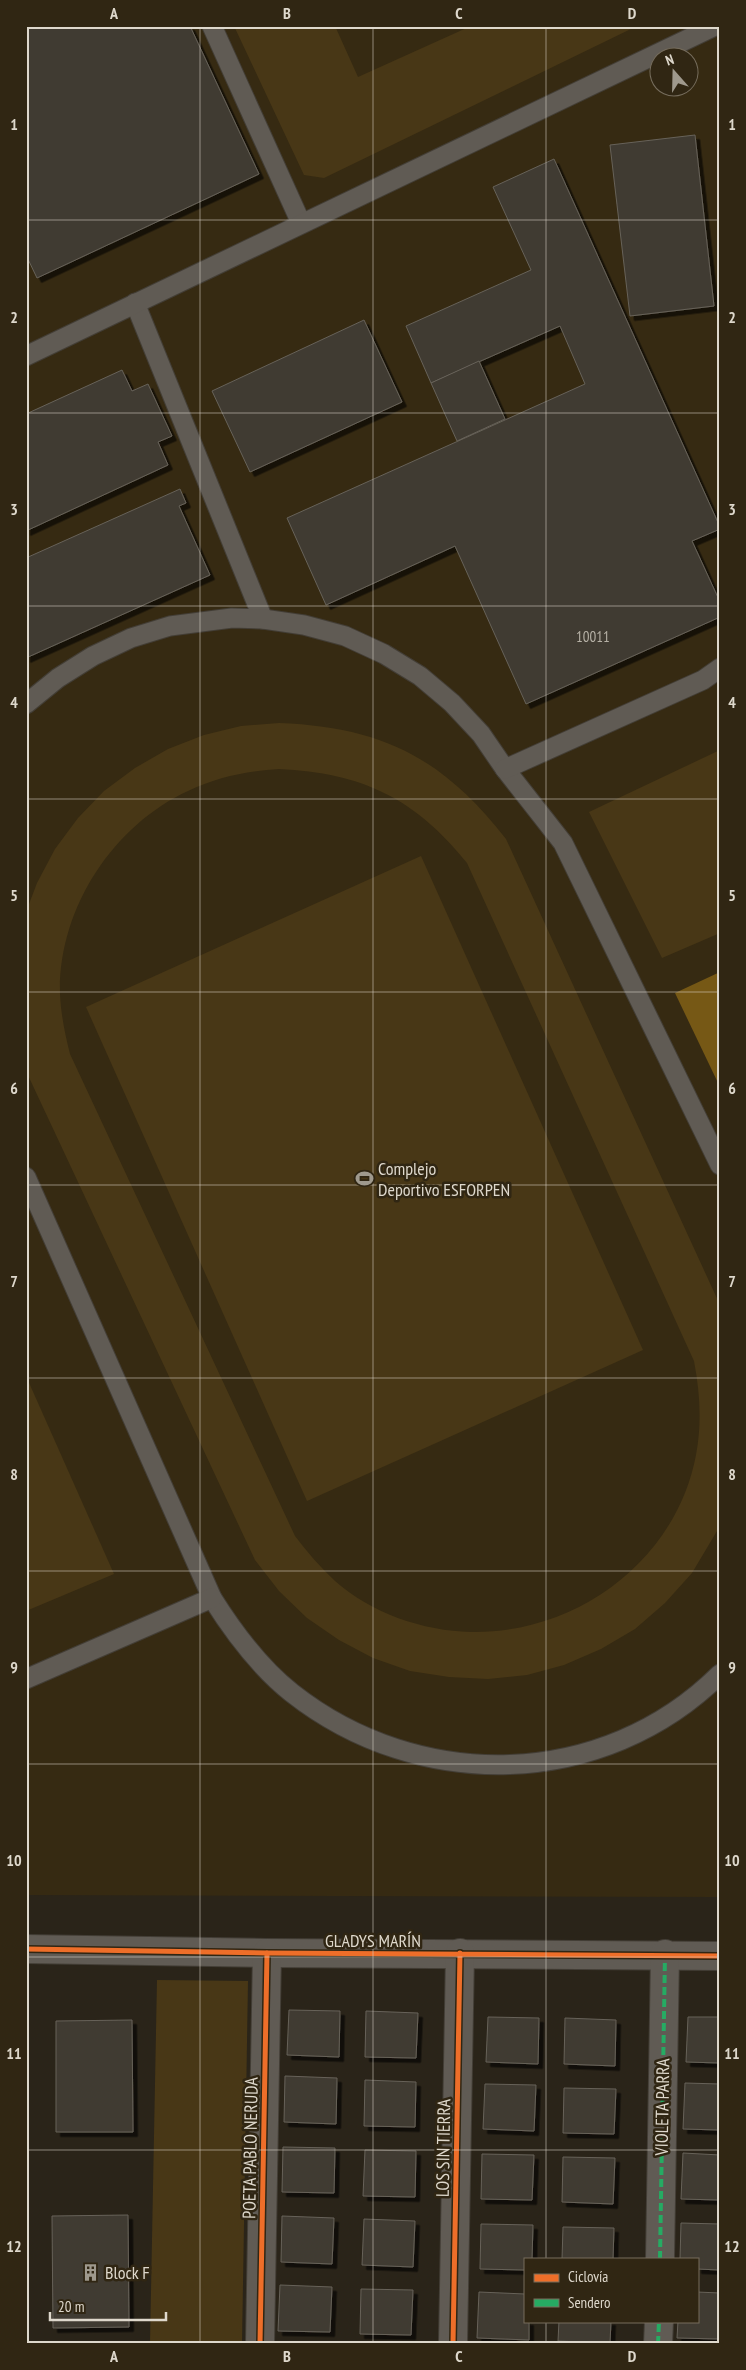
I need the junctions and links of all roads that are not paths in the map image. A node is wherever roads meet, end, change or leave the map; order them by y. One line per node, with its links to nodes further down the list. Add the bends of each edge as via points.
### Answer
1 (212, 26): 3 (lane)
2 (715, 26): 3 (lane)
3 (301, 224): 4 (lane)
4 (135, 304): 5 (lane); 6 (lane)
5 (26, 356)
6 (263, 619): 8 (lane, via 201,621 131,638 93,656); 9 (lane, via 345,636 391,658 420,676 452,703 481,734)
7 (720, 668): 9 (lane, via 703,680)
8 (26, 704)
9 (505, 769): 10 (lane, via 563,843)
10 (720, 1165)
11 (26, 1177): 12 (lane)
12 (212, 1598): 13 (lane, via 234,1633 261,1664 324,1717 398,1751 438,1760 521,1765 601,1748 640,1732 676,1711); 14 (lane)
13 (720, 1674)
14 (26, 1679)
15 (26, 1949): 16 (street, GLADYS MARÍN)
16 (267, 1953): 17 (street, GLADYS MARÍN); 22 (street, POETA PABLO NERUDA)
17 (460, 1953): 18 (street, GLADYS MARÍN); 23 (street, LOS SIN TIERRA)
18 (665, 1954): 19 (street, GLADYS MARÍN); 20 (street, VIOLETA PARRA)
19 (720, 1956)
20 (660, 2258)
21 (658, 2322): 24 (street)
22 (260, 2344)
23 (453, 2344)
24 (658, 2344)

